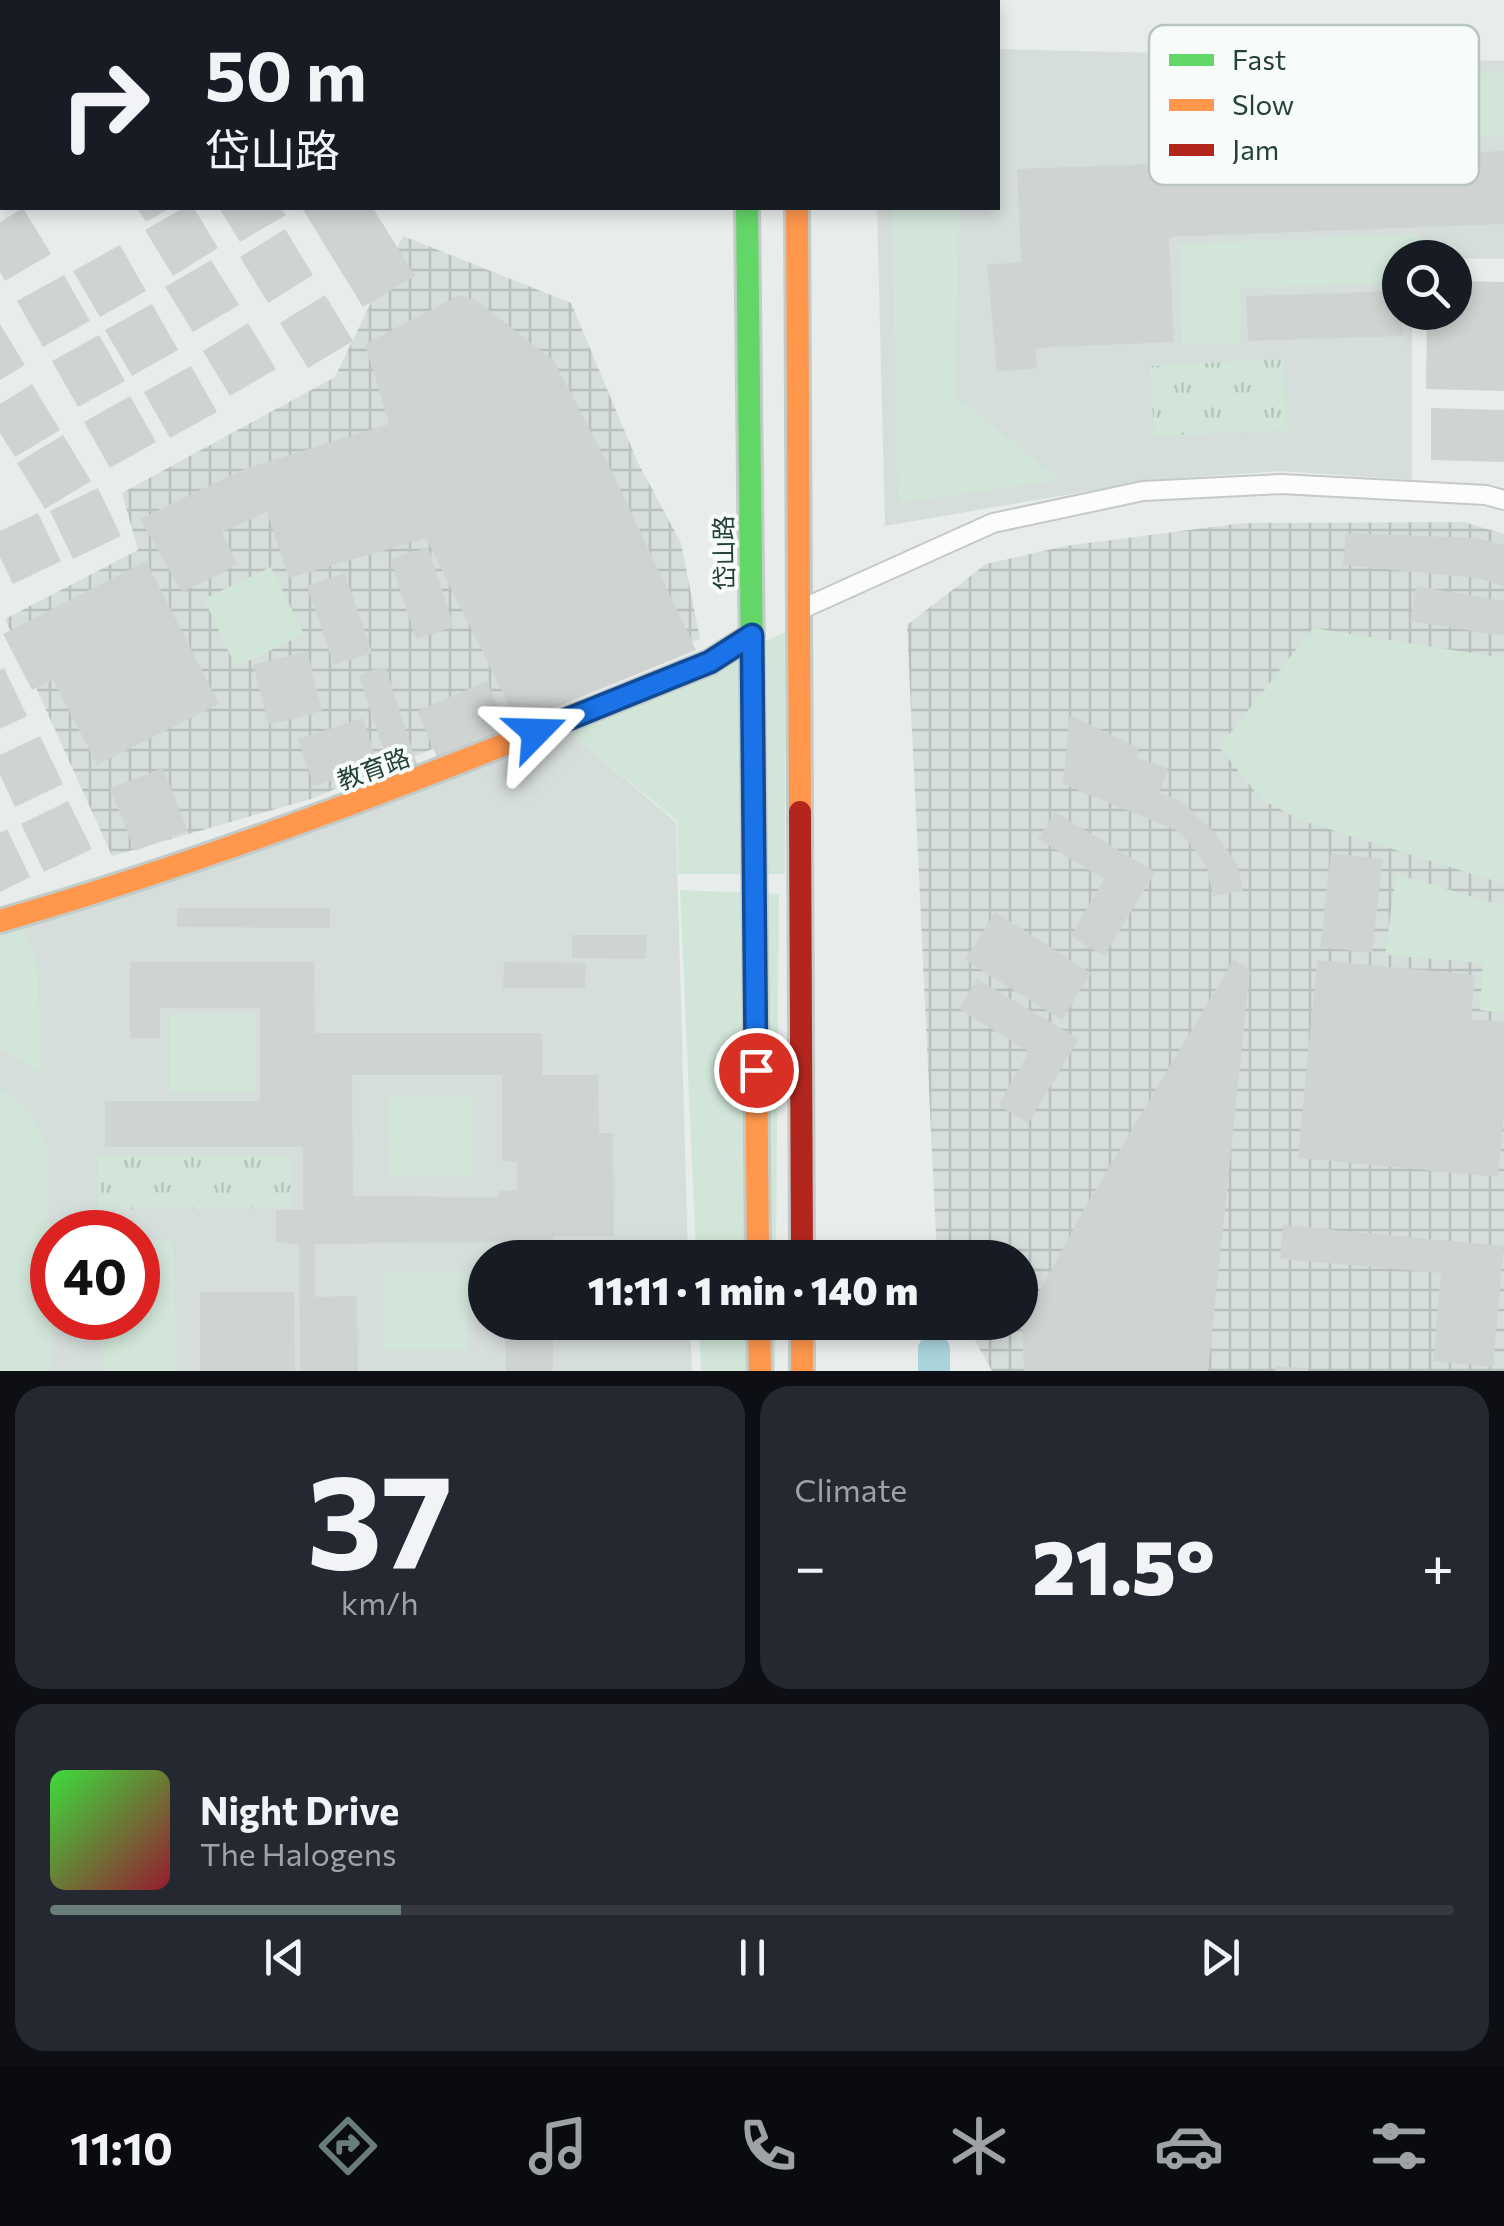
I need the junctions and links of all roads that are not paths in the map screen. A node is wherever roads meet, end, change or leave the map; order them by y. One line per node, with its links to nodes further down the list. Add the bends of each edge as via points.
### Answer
1 (747, 210): 5 (street, 岱山路)
2 (797, 210): 4 (street)
3 (1504, 500): 4 (lane, via 1281,484 1143,491 994,523)
4 (799, 610): 8 (street)
5 (752, 635): 6 (street, 教育路, via 710,662 433,775 250,842); 7 (street, 岱山路)
6 (0, 920)
7 (758, 1240)
8 (802, 1240)
9 (759, 1340): 11 (street)
10 (802, 1340): 12 (street)
11 (760, 1371)
12 (802, 1371)

